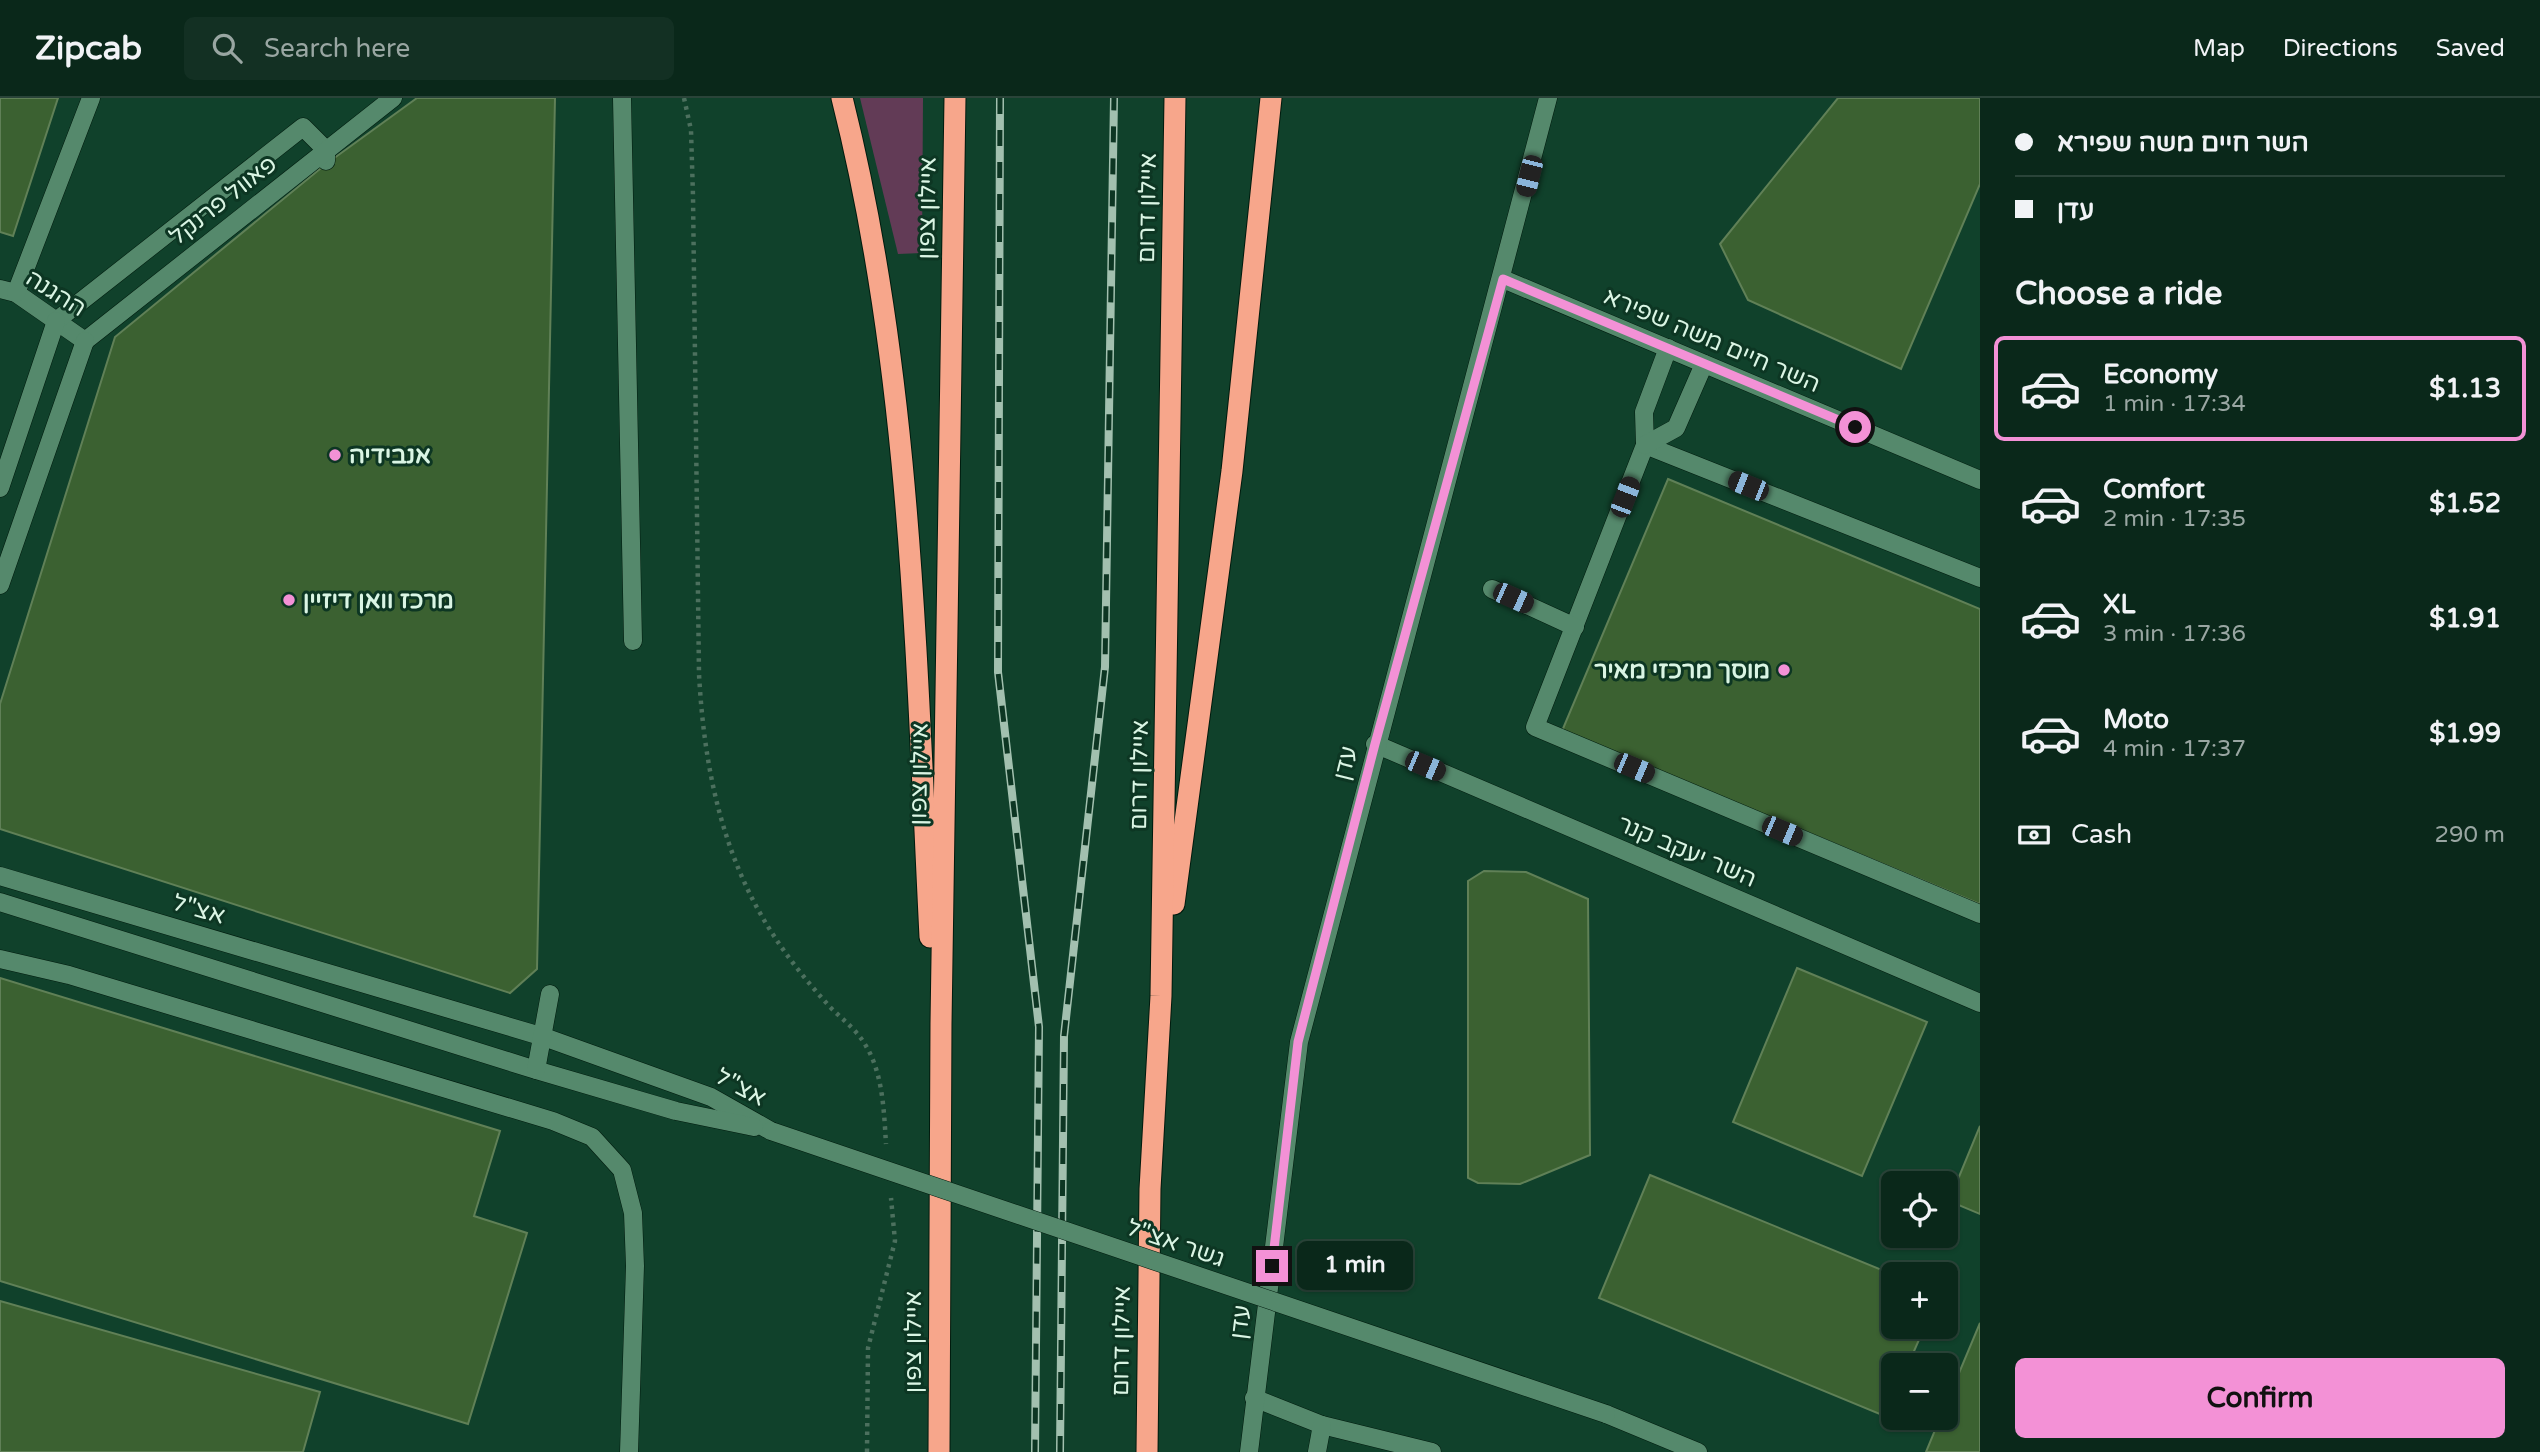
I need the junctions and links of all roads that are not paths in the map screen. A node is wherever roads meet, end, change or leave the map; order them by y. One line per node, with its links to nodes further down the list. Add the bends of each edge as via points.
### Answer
1 (91, 98): 13 (street)
2 (393, 98): 10 (street, פאוול פרנקל)
3 (622, 98): 25 (street)
4 (842, 98): 37 (highway, via 859,165 889,345 906,511)
5 (955, 98): 37 (highway, איילון צפון)
6 (1175, 98): 32 (highway, איילון דרום)
7 (1259, 98): 11 (highway)
8 (1271, 98): 11 (highway)
9 (1548, 98): 12 (street, עדן)
10 (326, 157): 14 (street, פאוול פרנקל, via 303,127); 15 (street, פאוול פרנקל)
11 (1256, 254): 32 (highway, via 1232,471)
12 (1503, 279): 16 (street, השר חיים משה שפירא); 26 (street, עדן)
13 (8, 291): 14 (street, ההגנה)
14 (56, 321): 15 (street, ההגנה); 20 (street)
15 (85, 341): 22 (street)
16 (1668, 348): 17 (street, השר חיים משה שפירא); 18 (street, via 1644,411)
17 (1704, 364): 18 (street, via 1676,428); 19 (street, השר חיים משה שפירא)
18 (1645, 445): 21 (street); 24 (street)
19 (1980, 480)
20 (0, 488)
21 (1980, 578)
22 (0, 585)
23 (1492, 589): 24 (street)
24 (1575, 627): 29 (street, via 1535,727)
25 (633, 641)
26 (1375, 744): 33 (street, השר יעקב קנר); 38 (street, עדן, via 1298,1042)
27 (0, 876): 34 (street, אצ"ל)
28 (0, 902): 35 (street, אצ"ל)
29 (1980, 914)
30 (0, 959): 40 (street, via 82,979 553,1121 592,1138 622,1170 633,1213)
31 (550, 994): 34 (street)
32 (1161, 996): 42 (highway, איילון דרום, via 1150,1189)
33 (1980, 1003)
34 (544, 1037): 35 (street); 36 (street, אצ"ל, via 711,1097)
35 (536, 1070): 36 (street, אצ"ל, via 677,1111)
36 (771, 1131): 46 (street, גשר אצ"ל, bridge, via 1606,1414)
37 (940, 1136): 41 (highway, איילון צפון)
38 (1254, 1398): 39 (street); 43 (street, עדן)
39 (1322, 1424): 44 (street); 45 (street)
40 (629, 1452)
41 (939, 1452)
42 (1147, 1452)
43 (1250, 1452)
44 (1317, 1452)
45 (1432, 1452)
46 (1698, 1452)

